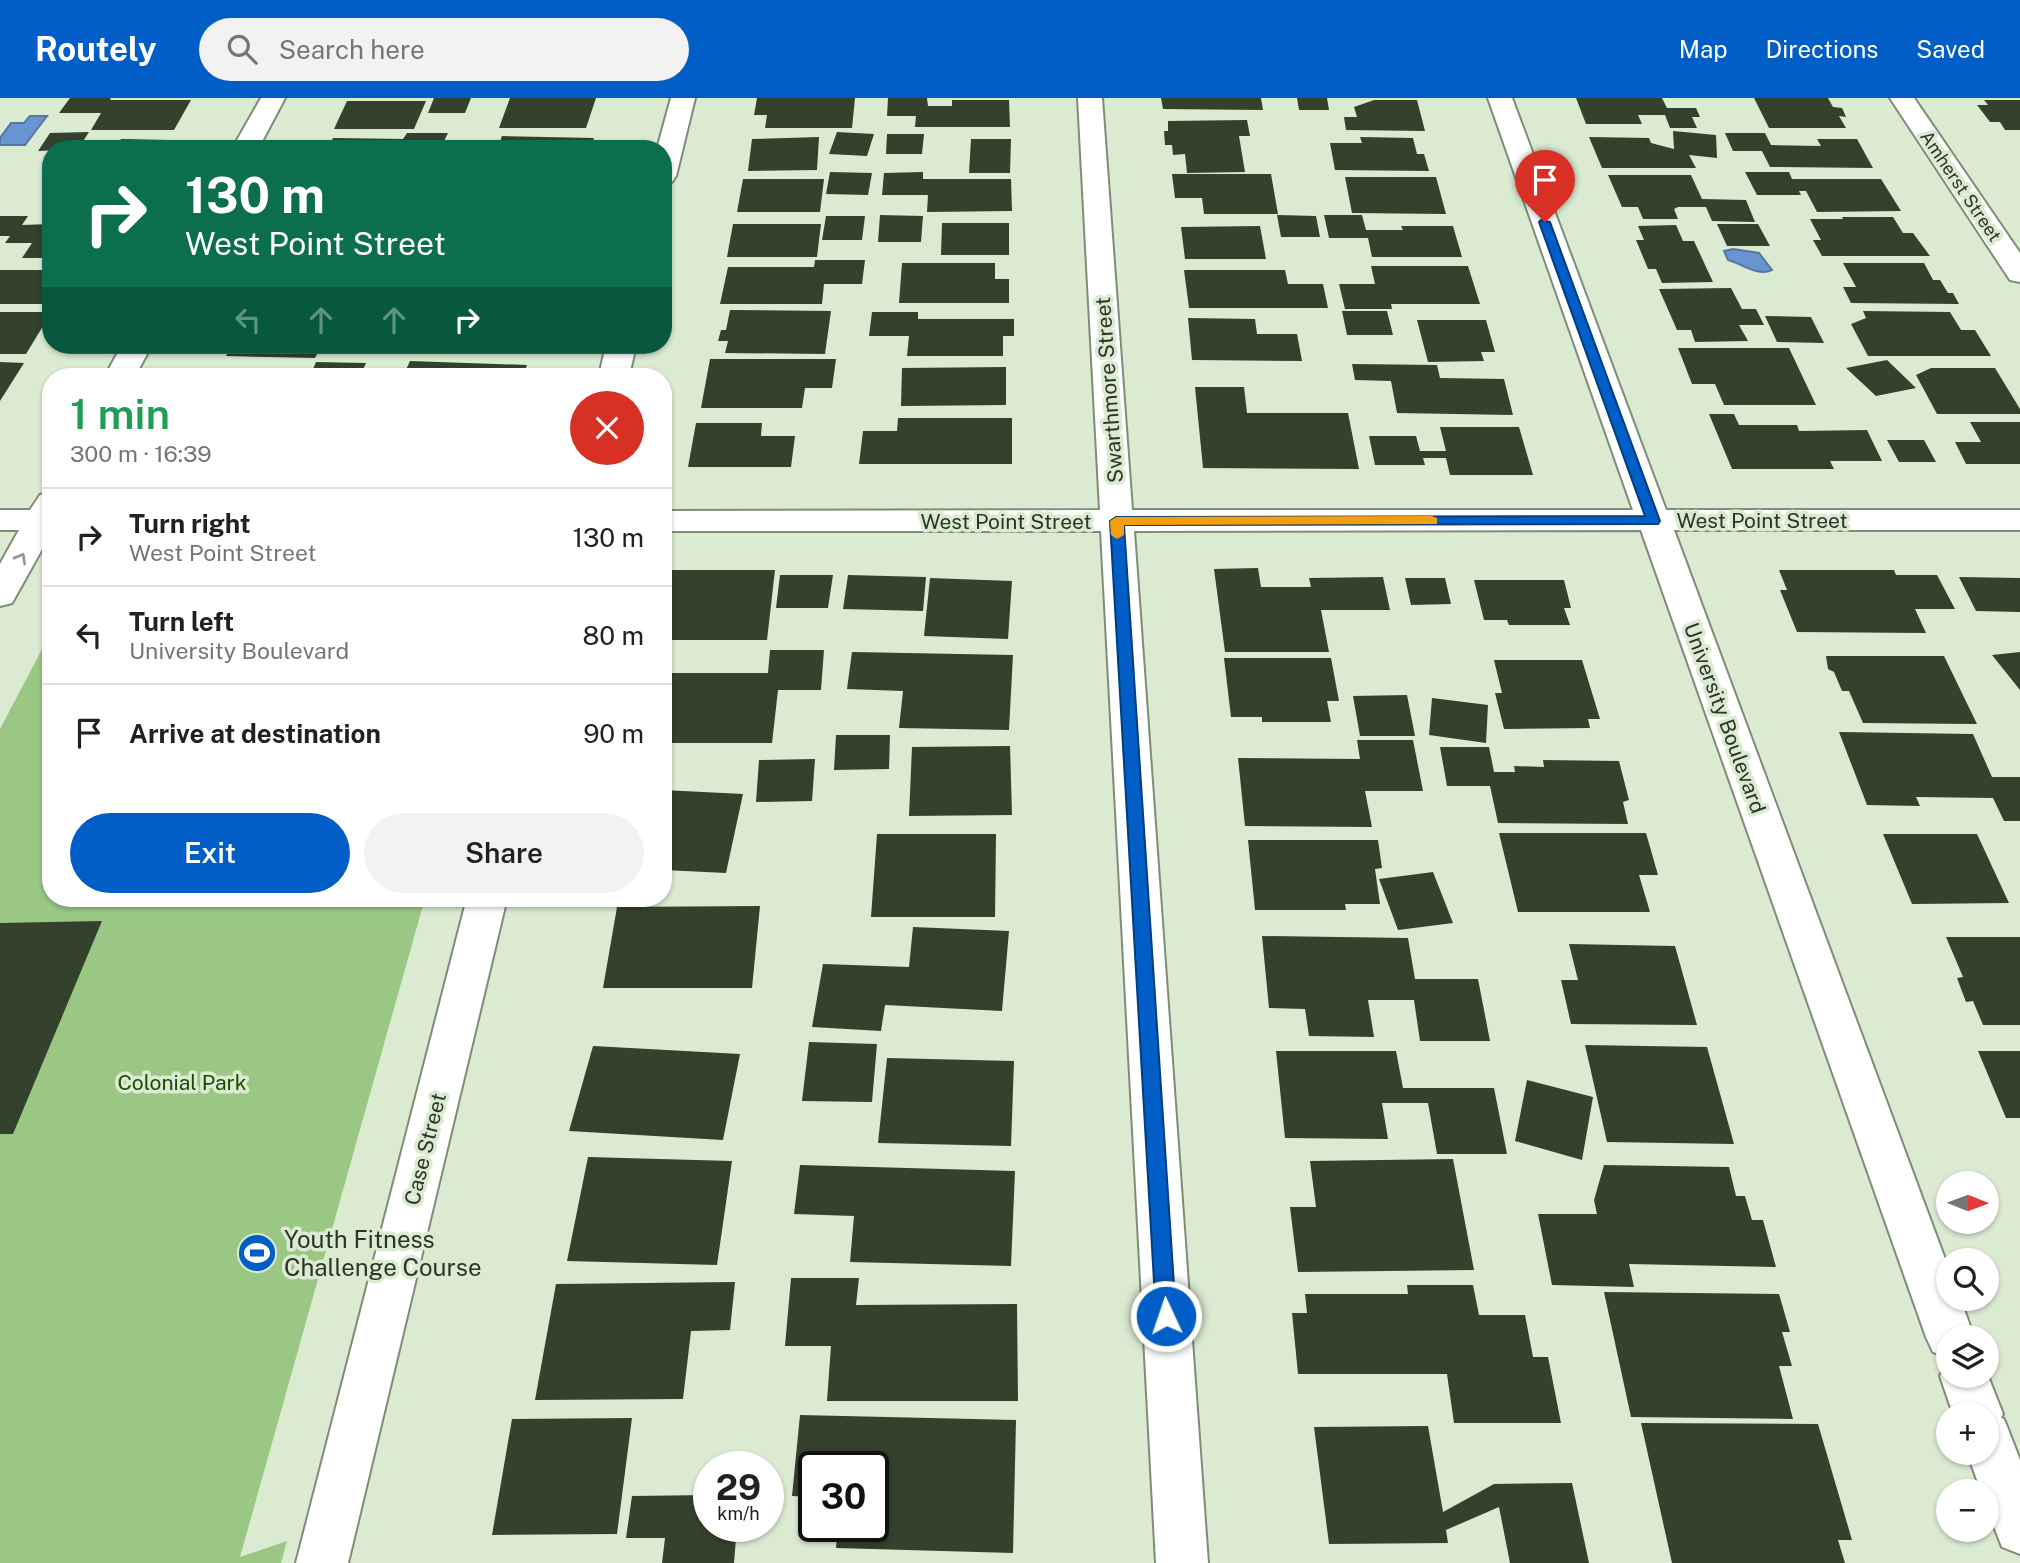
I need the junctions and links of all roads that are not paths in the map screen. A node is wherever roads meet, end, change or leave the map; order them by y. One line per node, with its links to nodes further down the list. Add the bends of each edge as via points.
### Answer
1 (273, 98): 6 (street)
2 (682, 98): 7 (street)
3 (1090, 98): 13 (street, Swarthmore Street)
4 (1500, 98): 14 (street, University Boulevard)
5 (1902, 98): 8 (street, Amherst Street)
6 (250, 140)
7 (672, 140)
8 (2020, 274)
9 (42, 515): 10 (street)
10 (0, 520)
11 (2020, 520): 14 (street, West Point Street)
12 (672, 521): 13 (street, West Point Street)
13 (1116, 521): 14 (street, West Point Street); 22 (street, Swarthmore Street)
14 (1653, 521): 18 (street, University Boulevard)
15 (42, 523): 16 (street, one-way to 15)
16 (0, 595)
17 (486, 907): 21 (street, Case Street)
18 (1946, 1325)
19 (1997, 1465): 20 (street)
20 (2020, 1529)
21 (322, 1563)
22 (1182, 1563)

